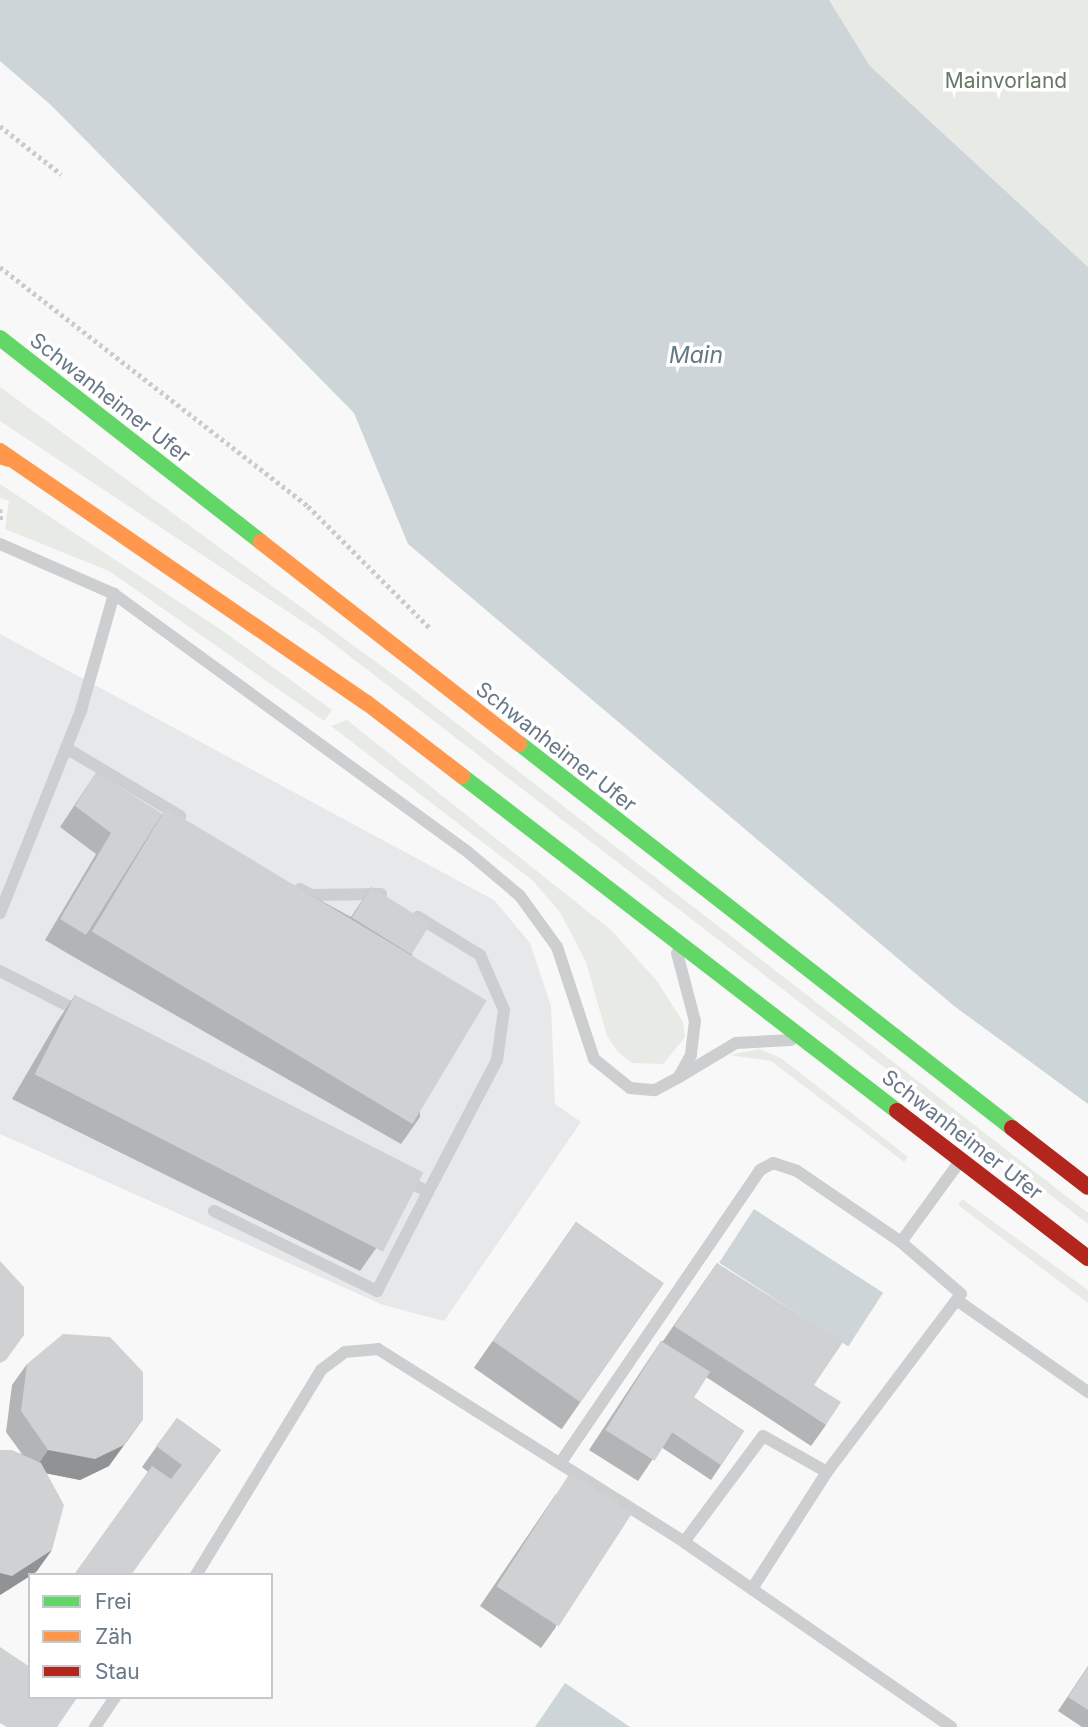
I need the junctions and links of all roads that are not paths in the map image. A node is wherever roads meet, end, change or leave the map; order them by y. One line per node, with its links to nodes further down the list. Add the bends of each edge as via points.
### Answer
1 (0, 338): 16 (main road, Schwanheimer Ufer)
2 (3, 455): 9 (main road, Schwanheimer Ufer, via 367,704)
3 (0, 544): 4 (lane, Schwanheimer Ufer)
4 (114, 594): 5 (lane); 13 (lane, Schwanheimer Ufer, via 520,896 556,947 584,1040 615,1080 655,1090)
5 (66, 748): 6 (lane); 8 (lane)
6 (194, 825)
7 (288, 881): 17 (lane, via 311,895 378,892 480,955 496,980 504,1010 497,1060)
8 (0, 913)
9 (673, 939): 12 (main road, Schwanheimer Ufer); 13 (lane, via 695,1021 691,1055)
10 (0, 971): 11 (lane)
11 (98, 1021)
12 (810, 1044): 13 (lane, Schwanheimer Ufer, via 782,1038 736,1043); 14 (main road, Schwanheimer Ufer)
13 (679, 1077)
14 (960, 1161): 19 (lane); 20 (main road, Schwanheimer Ufer)
15 (391, 1173): 17 (lane)
16 (1088, 1187)
17 (428, 1192): 18 (lane, via 377,1292)
18 (214, 1211)
19 (901, 1242): 21 (lane, via 956,1286); 23 (lane, via 786,1165 760,1170)
20 (1088, 1258)
21 (958, 1301): 22 (lane); 24 (lane)
22 (1088, 1392)
23 (561, 1462): 25 (lane); 26 (lane, via 454,1402 378,1349 345,1352 321,1370)
24 (827, 1472): 25 (lane, via 763,1436); 27 (lane)
25 (684, 1542): 27 (lane)
26 (197, 1573)
27 (752, 1589): 30 (lane)
28 (114, 1699): 29 (lane)
29 (95, 1727)
30 (951, 1727)

